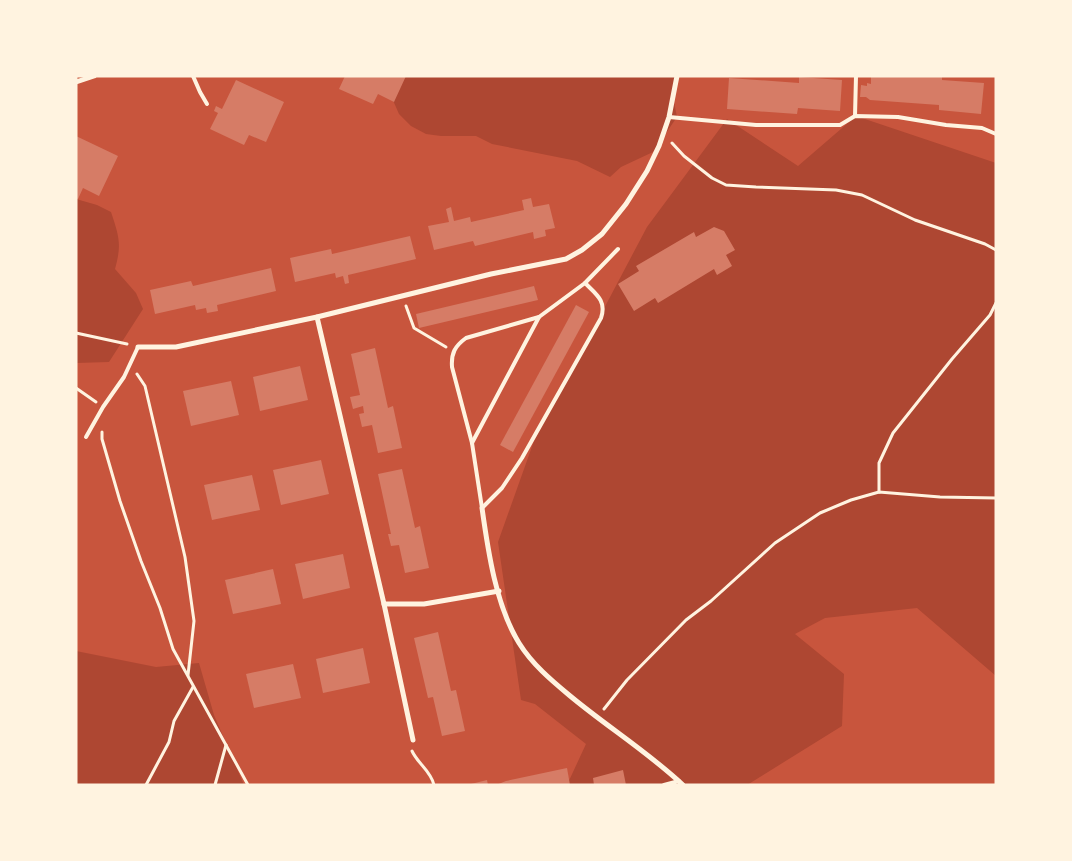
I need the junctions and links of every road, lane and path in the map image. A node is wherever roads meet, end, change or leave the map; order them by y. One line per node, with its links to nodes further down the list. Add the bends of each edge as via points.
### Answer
1 (94, 76): 5 (street)
2 (193, 76): 6 (lane)
3 (677, 76): 8 (street)
4 (856, 76): 7 (lane)
5 (76, 82)
6 (207, 104)
7 (855, 116): 8 (lane, via 840,125 756,125); 10 (lane, via 898,117 982,128)
8 (669, 117): 9 (street)
9 (663, 134): 12 (path, via 684,156 712,178 726,184 836,190 862,195 915,220); 14 (street, via 647,171 626,204 602,234 582,250 566,259)
10 (996, 134)
11 (618, 249): 13 (lane)
12 (996, 250)
13 (585, 283): 16 (lane); 29 (lane, via 602,302 601,318 522,458 502,488)
14 (403, 296): 17 (street); 20 (path, via 414,328)
15 (996, 303): 27 (path, via 990,315 894,433 879,463)
16 (539, 316): 20 (lane, via 466,338); 26 (lane)
17 (317, 317): 19 (street, via 176,347); 31 (street)
18 (76, 333): 19 (path)
19 (138, 347): 21 (lane)
20 (453, 351): 26 (lane, via 452,367)
21 (130, 364): 23 (lane); 32 (path, via 145,386 185,556 194,621)
22 (76, 388): 23 (path)
23 (103, 407): 25 (lane)
24 (102, 431): 32 (path, via 120,501 141,561 173,649)
25 (86, 437)
26 (472, 443): 29 (lane)
27 (879, 492): 28 (path); 34 (path, via 820,513 775,543 686,620 627,680)
28 (996, 498)
29 (482, 508): 30 (street)
30 (499, 592): 31 (street, via 424,604); 34 (street, via 519,644 542,673)
31 (384, 604): 35 (street)
32 (188, 676): 33 (path)
33 (193, 686): 36 (path); 38 (path, via 174,721 170,742)
34 (597, 717): 37 (street)
35 (413, 740): 41 (path, via 411,750 432,776)
36 (226, 745): 39 (path); 40 (path)
37 (681, 783): 42 (lane)
38 (146, 785)
39 (215, 785)
40 (248, 785)
41 (434, 785)
42 (664, 785)

